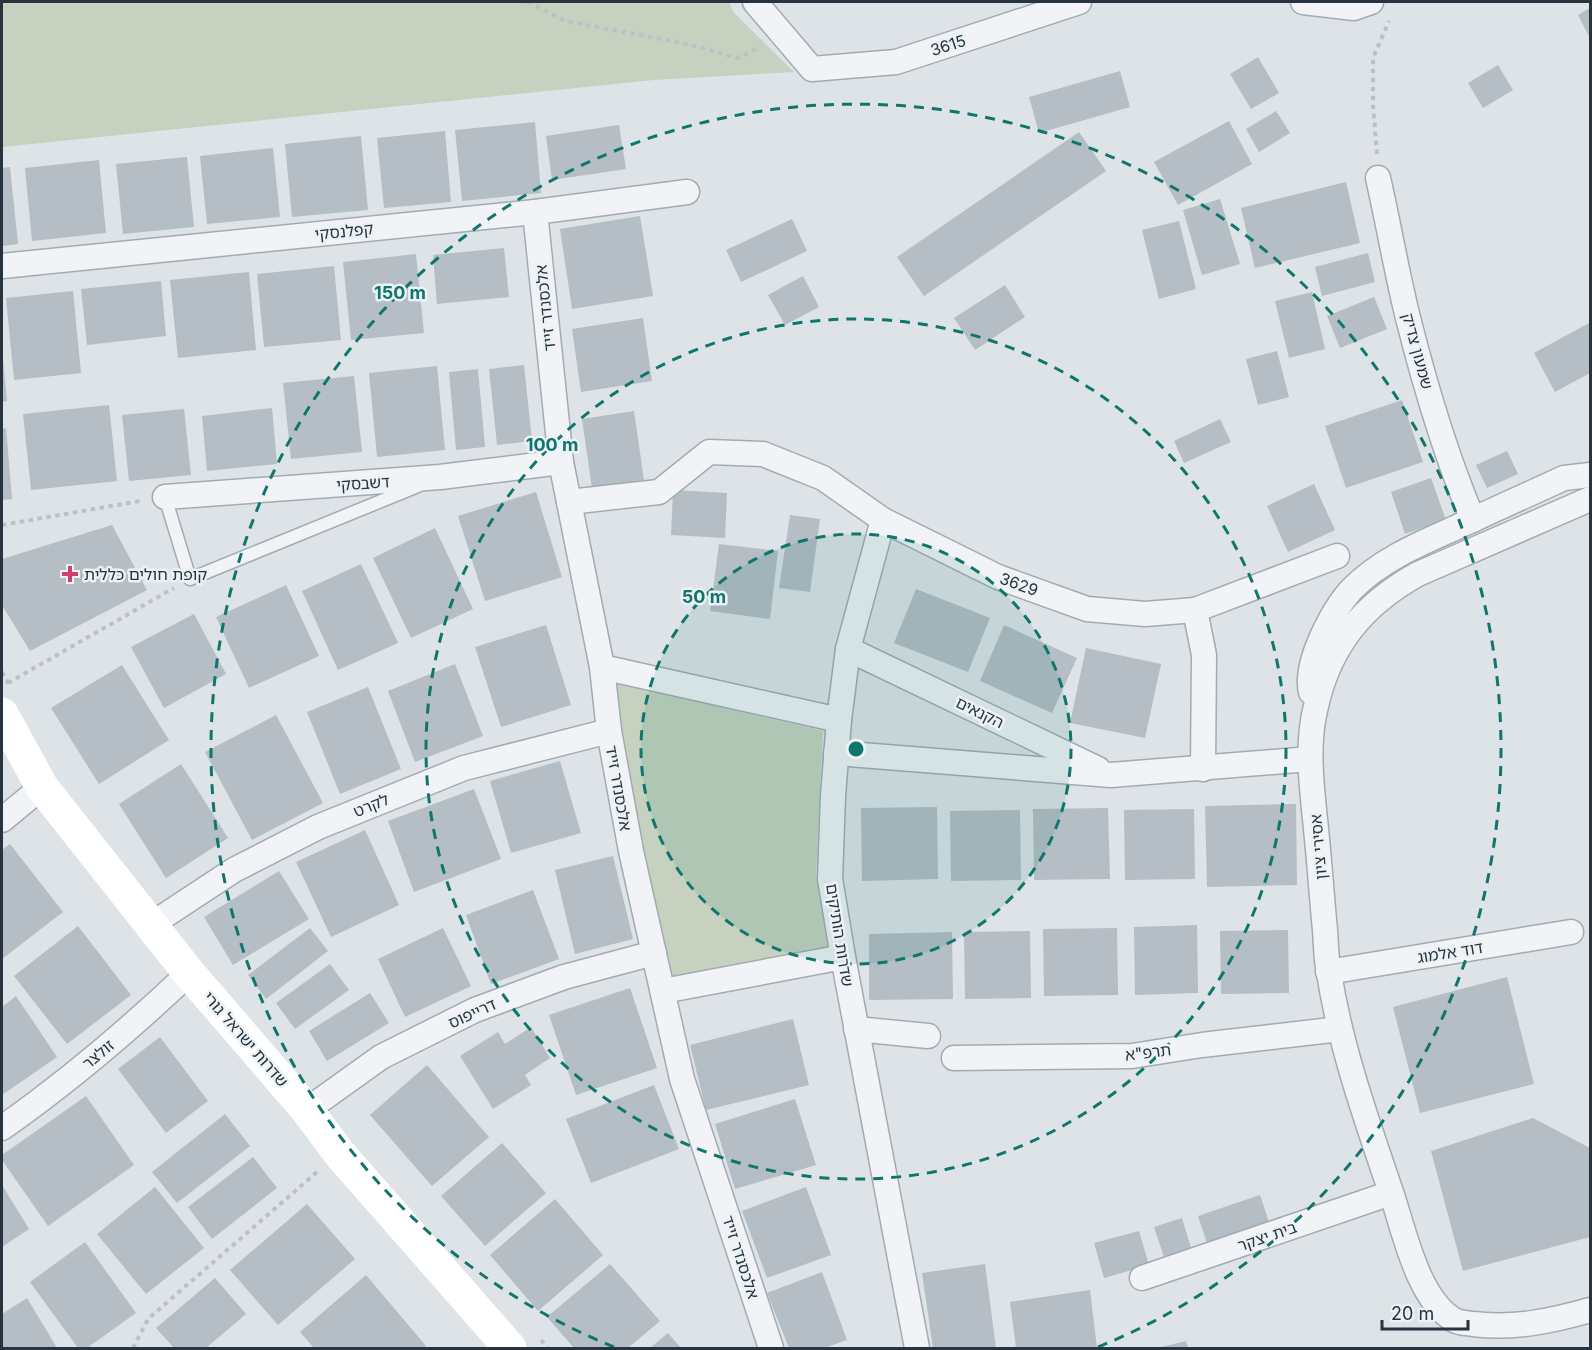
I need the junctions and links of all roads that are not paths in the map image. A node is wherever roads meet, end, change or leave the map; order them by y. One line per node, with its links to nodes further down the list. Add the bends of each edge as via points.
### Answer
1 (755, 2): 2 (street, 3615, via 813,69 896,62)
2 (1079, 2)
3 (1302, 2): 4 (street, via 1354,8)
4 (1371, 2)
5 (1378, 178): 15 (street, שמעון צדיק, via 1412,333 1434,412)
6 (687, 192): 7 (street, קפלנסקי)
7 (535, 212): 8 (street, קפלנסקי); 9 (street, אלכסנדר זייד)
8 (2, 266)
9 (561, 462): 11 (street, דשבסקי); 14 (street, אלכסנדר זייד)
10 (1590, 475): 15 (street, via 1564,478)
11 (440, 477): 12 (street, דשבסקי); 12 (lane, via 190,579)
12 (165, 497)
13 (1590, 499): 21 (street, אסירי ציון, via 1418,574 1390,591 1366,611 1345,638 1322,681)
14 (569, 502): 16 (street, 3629, via 659,492 709,452 763,454 823,478); 20 (street, אלכסנדר זייד)
15 (1473, 519): 21 (street, via 1386,562 1340,603 1314,655 1310,686)
16 (883, 520): 18 (street, 3629, via 998,577 1087,609 1144,614); 19 (street, שדרות הותיקים)
17 (1337, 556): 18 (street, 3629)
18 (1195, 610): 27 (street, via 1204,655)
19 (848, 649): 23 (street, שדרות הותיקים); 28 (street, הקנאים)
20 (602, 667): 23 (street); 24 (street, אלכסנדר זייד)
21 (1315, 708): 26 (street, אסירי ציון)
22 (2, 714): 29 (street, שדרות ישראל גורי)
23 (838, 720): 25 (street, שדרות הותיקים)
24 (609, 731): 31 (street, לקרט, via 464,768 318,827 234,870); 33 (street, אלכסנדר זייד)
25 (836, 753): 28 (street, הקנאים); 34 (street, שדרות הותיקים, via 830,879)
26 (1310, 759): 27 (street, הקנאים); 35 (street, אסירי ציון)
27 (1203, 769): 28 (street, הקנאים)
28 (1111, 775)
29 (42, 787): 30 (street); 31 (street, שדרות ישראל גורי)
30 (2, 820)
31 (152, 924): 36 (street, שדרות ישראל גורי)
32 (1571, 933): 35 (street, דוד אלמוג)
33 (654, 953): 37 (street, אלכסנדר זייד); 42 (street, דרייפוס, via 564,977 475,1010 381,1057)
34 (843, 957): 37 (street); 38 (street, שדרות הותיקים)
35 (1328, 972): 39 (street, אסירי ציון)
36 (189, 973): 42 (street, שדרות ישראל גורי); 43 (street, זולצר, via 125,1032)
37 (663, 991): 48 (street, אלכסנדר זייד, via 682,1079)
38 (856, 1029): 40 (street); 49 (street, שדרות הותיקים)
39 (1340, 1029): 41 (street, תרפ"א, via 1132,1056); 44 (street, אסירי ציון)
40 (928, 1036)
41 (954, 1058)
42 (307, 1110): 47 (street, שדרות ישראל גורי)
43 (2, 1128)
44 (1391, 1193): 45 (street, בית יצקר); 46 (street, אסירי ציון, via 1428,1294 1456,1321 1516,1326)
45 (1142, 1278)
46 (1590, 1310)
47 (510, 1348)
48 (771, 1348)
49 (917, 1348)

